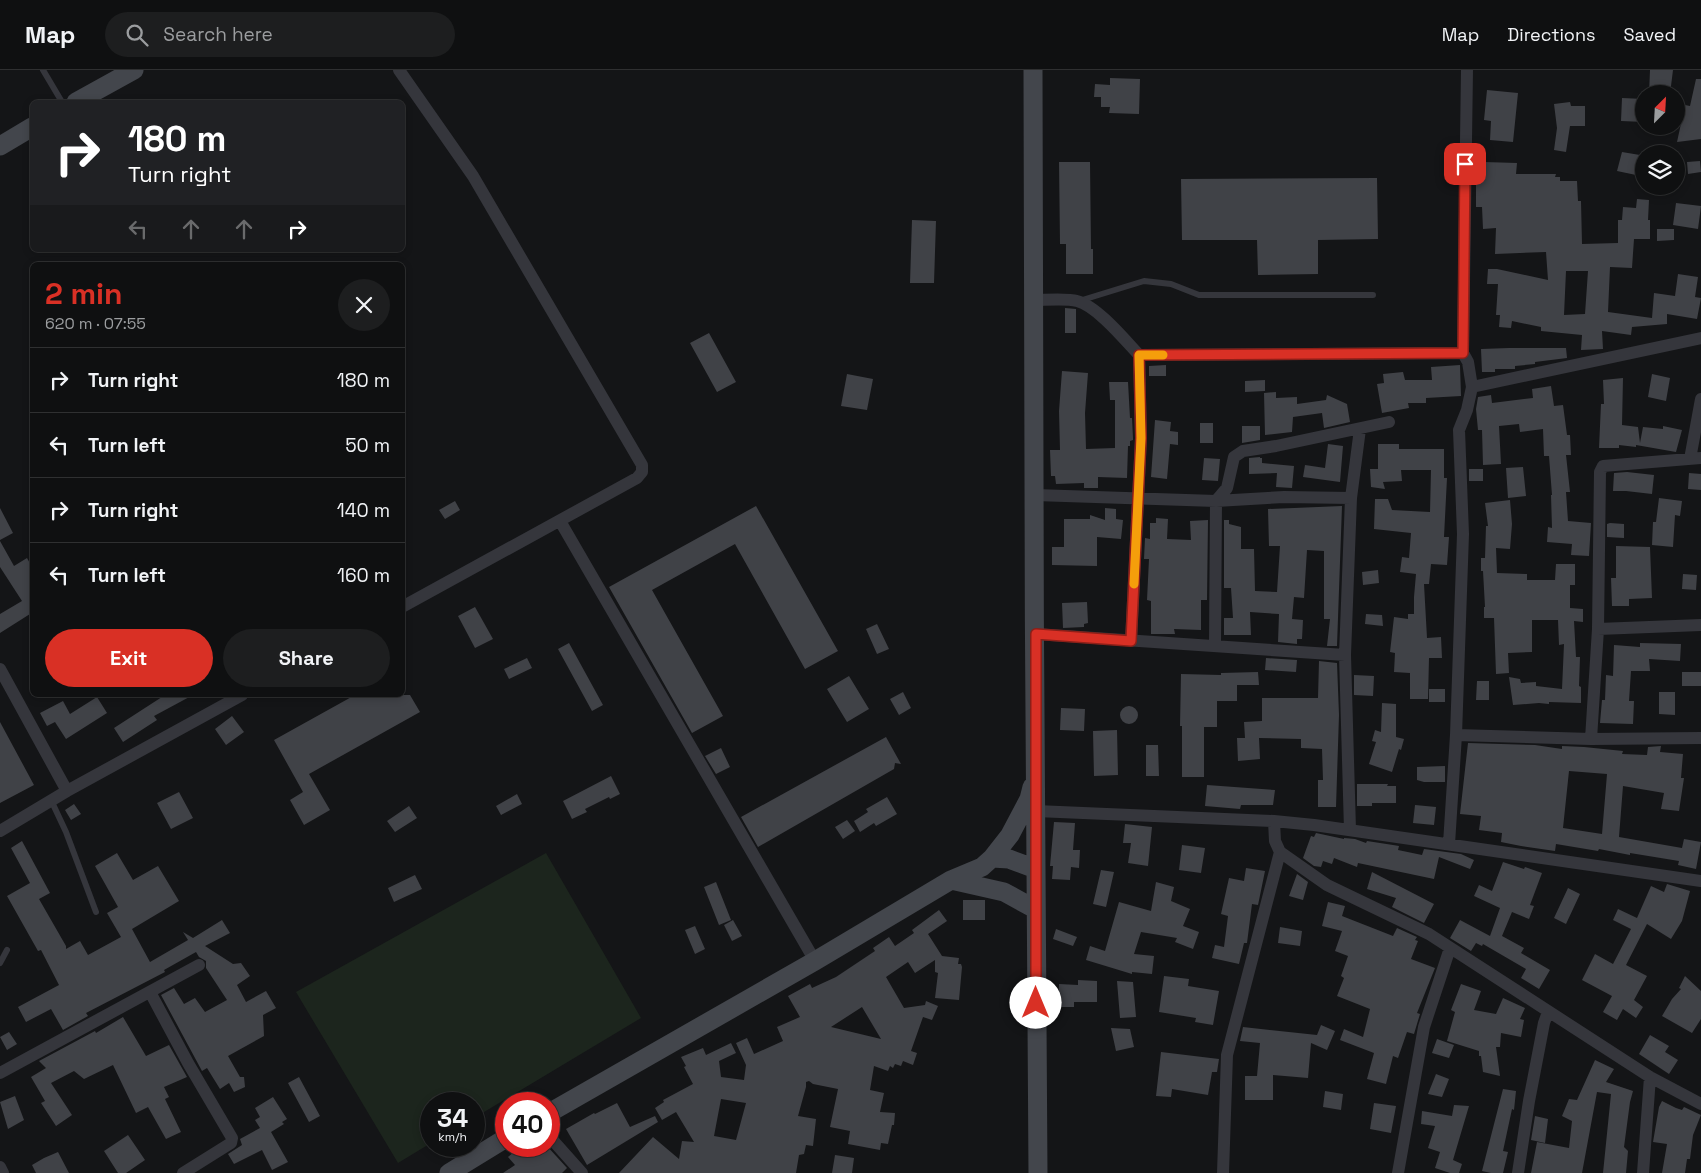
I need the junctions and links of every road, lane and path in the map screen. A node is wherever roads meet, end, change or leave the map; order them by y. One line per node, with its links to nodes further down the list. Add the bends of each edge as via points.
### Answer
1 (43, 70): 6 (lane)
2 (134, 70): 7 (street)
3 (399, 70): 25 (street, via 473,176 642,465 642,472 637,478)
4 (1033, 70): 11 (street)
5 (1467, 70): 14 (street)
6 (61, 100)
7 (80, 100)
8 (30, 128): 9 (street)
9 (0, 146)
10 (1373, 295): 12 (lane, via 1199,295 1171,284 1144,281)
11 (1034, 300): 12 (street); 21 (street)
12 (1078, 301): 15 (street, via 1100,316)
13 (1701, 338): 16 (street)
14 (1463, 353): 15 (street); 16 (street, via 1468,362)
15 (1139, 355): 22 (street, via 1141,438)
16 (1472, 387): 35 (street, via 1460,430 1463,534)
17 (1701, 399): 20 (street)
18 (1389, 422): 19 (street)
19 (1360, 429): 23 (street); 24 (street, via 1243,451 1234,457 1227,488)
20 (1695, 458): 28 (street, via 1603,466 1600,472)
21 (1035, 495): 22 (street); 29 (street)
22 (1138, 498): 24 (street); 30 (street)
23 (1351, 498): 24 (street); 32 (street)
24 (1216, 501): 31 (street)
25 (560, 521): 26 (street); 55 (street)
26 (405, 605)
27 (1701, 625): 28 (street)
28 (1598, 629): 37 (street)
29 (1036, 634): 30 (street); 38 (street)
30 (1131, 641): 31 (street)
31 (1215, 645): 32 (street)
32 (1345, 655): 43 (street)
33 (0, 669): 39 (street)
34 (238, 697): 39 (street)
35 (1456, 735): 37 (street); 45 (street)
36 (1701, 738): 37 (street)
37 (1591, 739)
38 (1036, 771): 41 (street); 47 (street, via 1025,808)
39 (67, 791): 40 (street)
40 (51, 800): 44 (street); 52 (lane)
41 (1036, 811): 42 (street); 48 (street)
42 (1274, 821): 43 (street); 46 (street, via 1275,842)
43 (1350, 830): 45 (street)
44 (0, 831)
45 (1449, 844): 50 (street)
46 (1280, 852): 53 (street, via 1327,885 1429,934); 72 (street, via 1227,1055)
47 (992, 858): 48 (street, via 1009,859); 49 (street, via 982,867)
48 (1036, 868): 51 (street)
49 (951, 880): 51 (street, via 1004,892); 55 (street)
50 (1701, 881)
51 (1035, 909): 71 (street)
52 (96, 912)
53 (1450, 948): 59 (street); 73 (street, via 1424,1027)
54 (7, 950): 56 (lane)
55 (815, 961): 63 (street)
56 (0, 963)
57 (199, 965): 58 (street)
58 (150, 992): 60 (street); 68 (street, via 232,1138 231,1143)
59 (1548, 1012): 61 (street); 74 (street)
60 (0, 1073)
61 (1650, 1077): 62 (street); 75 (street)
62 (1701, 1104)
63 (560, 1107)
64 (495, 1145): 69 (street)
65 (560, 1148): 70 (street)
66 (0, 1167): 67 (street)
67 (3, 1173)
68 (184, 1173)
69 (449, 1173)
70 (582, 1173)
71 (1038, 1173)
72 (1223, 1173)
73 (1398, 1173)
74 (1518, 1173)
75 (1643, 1173)

